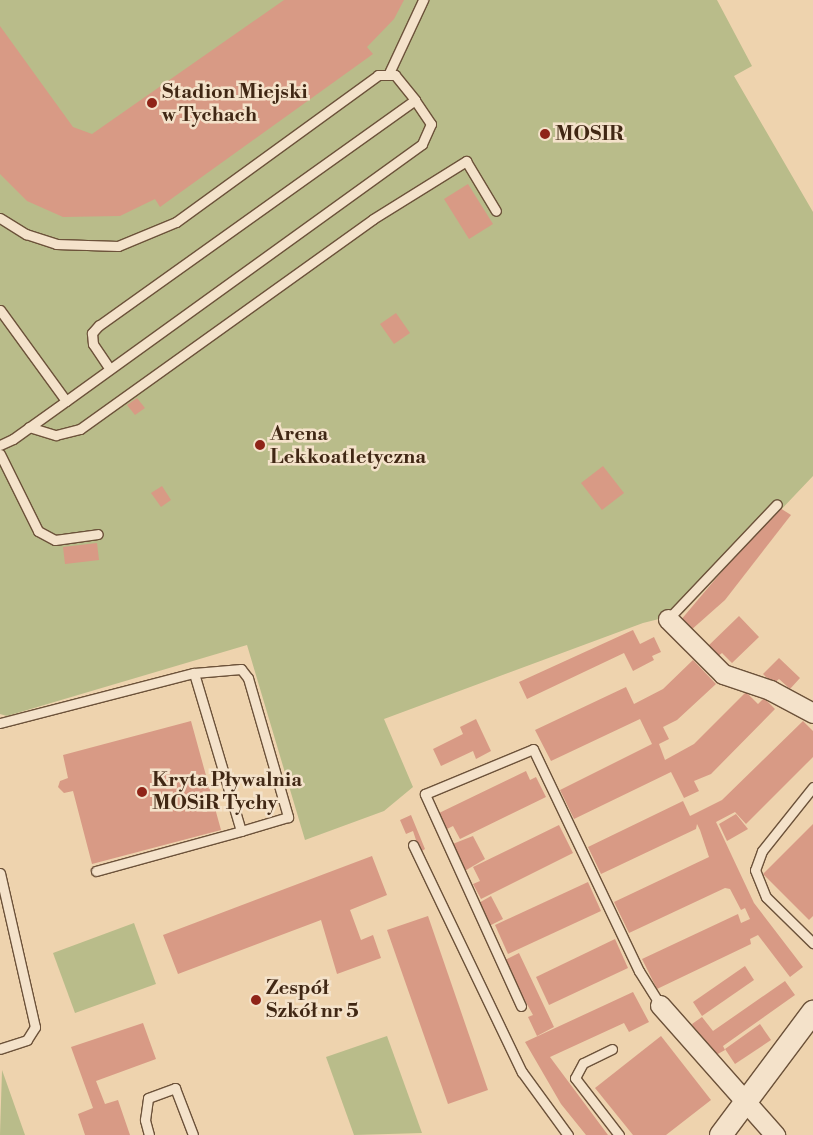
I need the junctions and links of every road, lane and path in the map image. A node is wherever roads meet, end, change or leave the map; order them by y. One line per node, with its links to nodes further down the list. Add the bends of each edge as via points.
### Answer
1 (423, 0): 2 (lane)
2 (389, 73): 3 (lane, via 401,80); 5 (lane, via 378,75 176,222 149,236 118,246 80,247 26,234)
3 (415, 100): 7 (lane, via 431,124 422,144); 7 (lane, via 99,325 92,333 93,344)
4 (496, 211): 9 (lane, via 466,161 373,218 80,429 56,435)
5 (0, 218)
6 (0, 310): 8 (lane)
7 (110, 368): 8 (lane)
8 (66, 401): 9 (lane)
9 (29, 427): 10 (lane)
10 (0, 444)
11 (0, 454): 13 (lane, via 38,531 55,540)
12 (777, 504): 14 (lane)
13 (98, 534)
14 (668, 619): 16 (street, via 723,674 770,690)
15 (194, 673): 17 (lane); 19 (lane); 19 (lane, via 231,667 248,678 288,818)
16 (813, 713)
17 (0, 723)
18 (813, 787): 23 (lane, via 762,851 755,870 766,897)
19 (241, 831): 21 (lane)
20 (413, 845): 32 (lane, via 522,1072)
21 (96, 872)
22 (0, 873): 27 (lane, via 35,1026 32,1036)
23 (813, 943)
24 (660, 1005): 25 (lane, via 533,749 425,794); 29 (street)
25 (521, 1006)
26 (813, 1012): 29 (street)
27 (0, 1049)
28 (612, 1049): 33 (lane, via 583,1062 575,1078)
29 (748, 1102): 34 (street); 35 (street)
30 (149, 1135): 31 (lane, via 145,1120 148,1098 175,1088)
31 (193, 1135)
32 (568, 1135)
33 (620, 1135)
34 (721, 1135)
35 (775, 1135)

